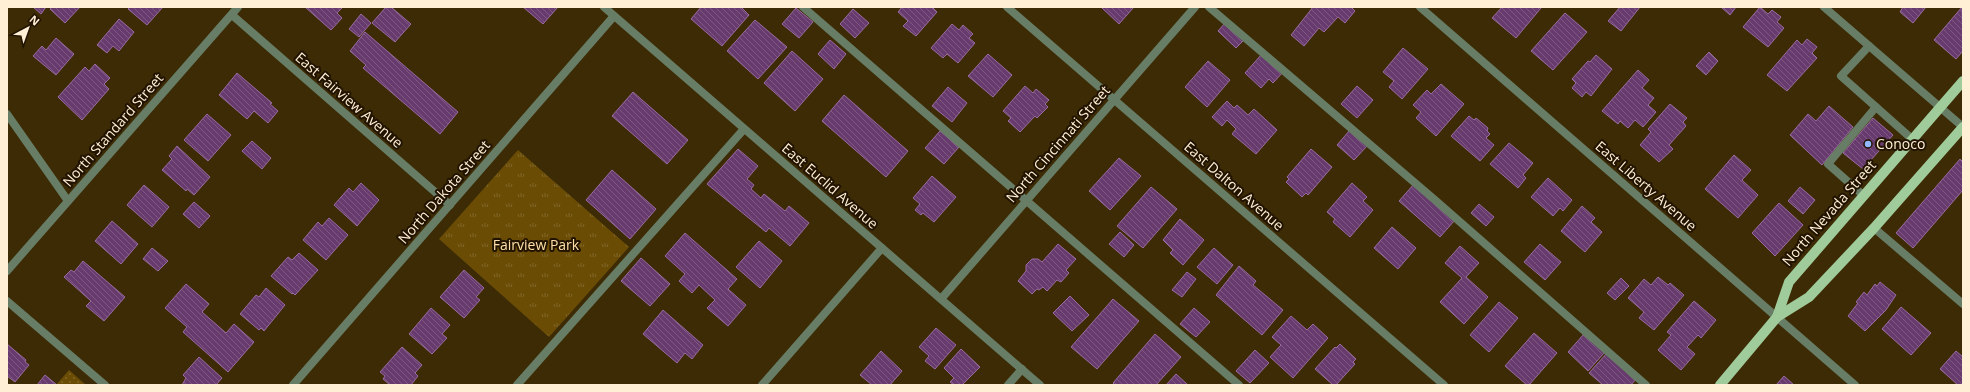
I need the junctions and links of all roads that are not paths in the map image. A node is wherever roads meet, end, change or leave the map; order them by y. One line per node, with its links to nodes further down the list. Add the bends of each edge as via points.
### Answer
1 (238, 7): 9 (street, North Standard Street)
2 (604, 7): 10 (street, East Euclid Avenue)
3 (803, 7): 21 (street)
4 (1007, 7): 13 (street, East Dalton Avenue)
5 (1195, 7): 13 (street, North Cincinnati Street)
6 (1209, 7): 40 (street, via 1436,200)
7 (1420, 7): 30 (street, East Liberty Avenue)
8 (1824, 7): 11 (street)
9 (232, 15): 22 (street, North Standard Street); 23 (street, East Fairview Avenue)
10 (614, 16): 18 (street, East Euclid Avenue); 23 (street, North Dakota Street)
11 (1869, 46): 14 (street, via 1841,76); 15 (street)
12 (1963, 81): 15 (main road, North Nevada Street)
13 (1114, 99): 21 (street, North Cincinnati Street); 39 (street, East Dalton Avenue)
14 (1876, 107): 19 (street); 20 (street, via 1828,164)
15 (1940, 107): 17 (street); 19 (main road, North Nevada Street)
16 (7, 114): 22 (street)
17 (1963, 127): 24 (main road, North Nevada Street)
18 (744, 129): 25 (street, East Euclid Avenue); 34 (street)
19 (1912, 139): 20 (main road, North Nevada Street)
20 (1863, 195): 30 (main road, North Nevada Street, via 1789,282)
21 (1027, 200): 27 (street, North Cincinnati Street); 38 (street)
22 (68, 201): 26 (street, North Standard Street)
23 (450, 205): 33 (street, North Dakota Street)
24 (1874, 228): 29 (street); 30 (main road, North Nevada Street, via 1809,297)
25 (882, 248): 27 (street, East Euclid Avenue); 35 (street)
26 (7, 271)
27 (941, 299): 31 (street, East Euclid Avenue)
28 (7, 301): 32 (street)
29 (1963, 304)
30 (1777, 317): 41 (main road, North Nevada Street); 42 (street, East Liberty Avenue)
31 (1022, 369): 36 (street); 37 (street, East Euclid Avenue)
32 (105, 385)
33 (293, 385)
34 (517, 385)
35 (762, 385)
36 (1008, 385)
37 (1040, 385)
38 (1239, 385)
39 (1444, 385)
40 (1646, 385)
41 (1720, 385)
42 (1855, 385)

